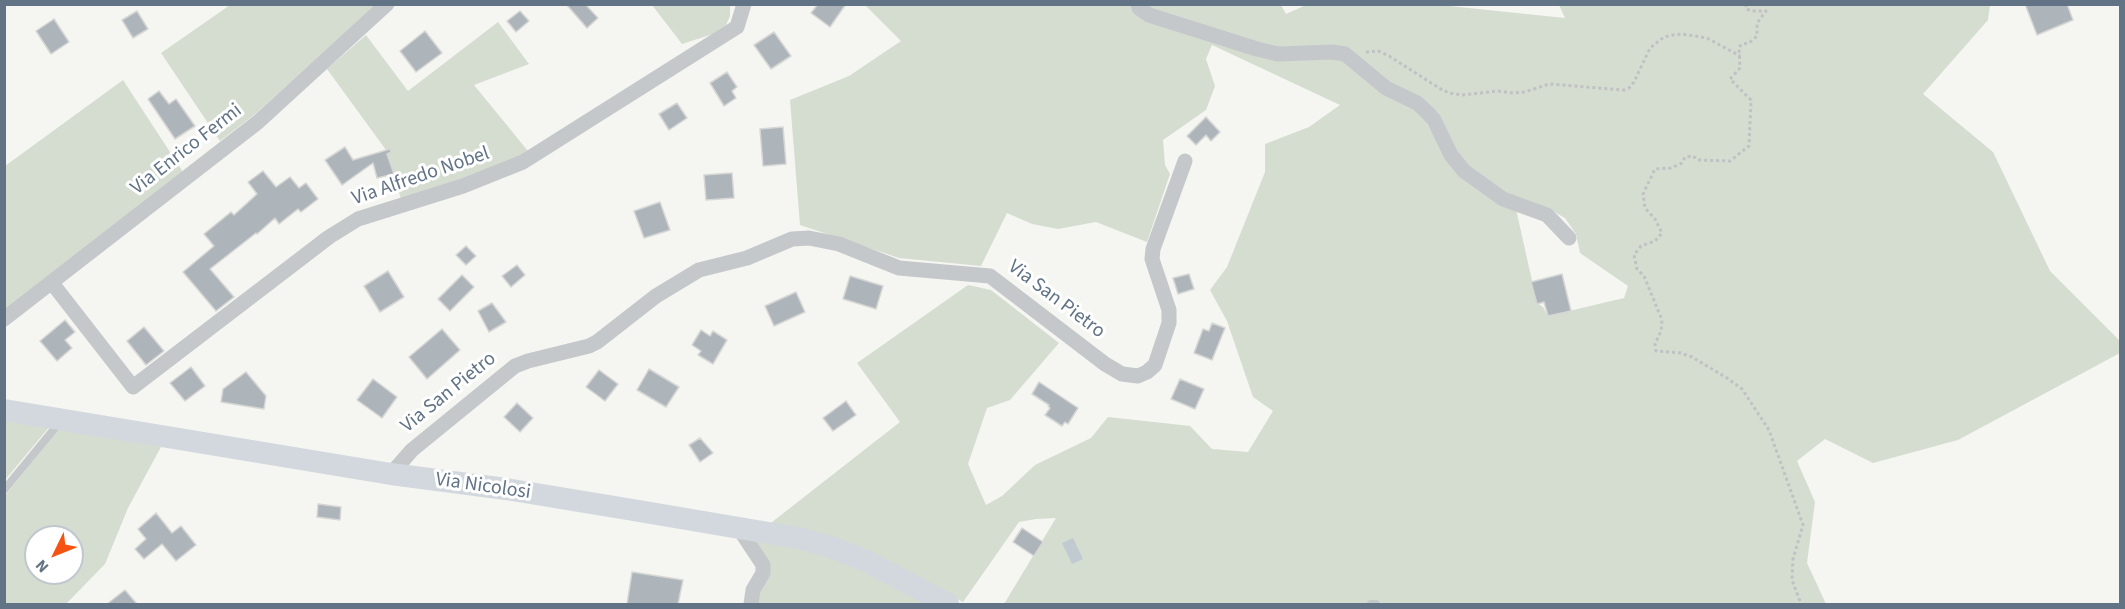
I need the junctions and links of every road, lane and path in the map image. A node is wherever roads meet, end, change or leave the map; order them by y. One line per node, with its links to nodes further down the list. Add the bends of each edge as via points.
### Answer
1 (387, 4): 9 (street, Via Enrico Fermi, via 258,122)
2 (744, 4): 9 (street, Via Alfredo Nobel, via 737,27 523,162 463,186 358,219 329,237 133,387)
3 (1138, 4): 6 (street, via 1149,15 1257,49 1278,54 1332,52)
4 (1746, 4): 5 (path, via 1746,9 1766,11 1757,23 1757,36 1739,47)
5 (1740, 56): 6 (path, via 1707,38 1673,35 1650,48 1634,82 1624,90 1549,84 1525,92 1462,95 1439,88 1378,51); 20 (path, via 1740,68 1730,79 1751,100 1749,146 1730,161 1698,160 1693,156 1671,168 1655,169 1642,194 1645,208 1662,233 1634,255 1662,320 1656,351 1692,357 1727,378 1742,389 1770,430 1803,525 1793,559 1792,580)
6 (1350, 58): 8 (street, via 1386,88 1427,112 1464,171 1503,199 1547,215)
7 (1185, 161): 13 (street, Via San Pietro, via 1152,259 1170,310 1169,323 1155,365 1137,376 1122,374 1105,364 990,276 899,268 839,244 792,239 747,258 699,270 656,296 589,346 515,366 412,450)
8 (1569, 238)
9 (52, 283): 10 (street, Via Enrico Fermi)
10 (4, 319)
11 (4, 410): 12 (main road, Via Nicolosi)
12 (62, 420): 13 (main road, Via Nicolosi); 14 (lane)
13 (391, 474): 15 (main road, Via Nicolosi)
14 (4, 490)
15 (738, 527): 16 (street, via 763,565); 17 (main road, Via Nicolosi, via 831,547)
16 (751, 604)
17 (948, 604)
18 (1371, 604): 19 (lane)
19 (1376, 604)
20 (1801, 604)

